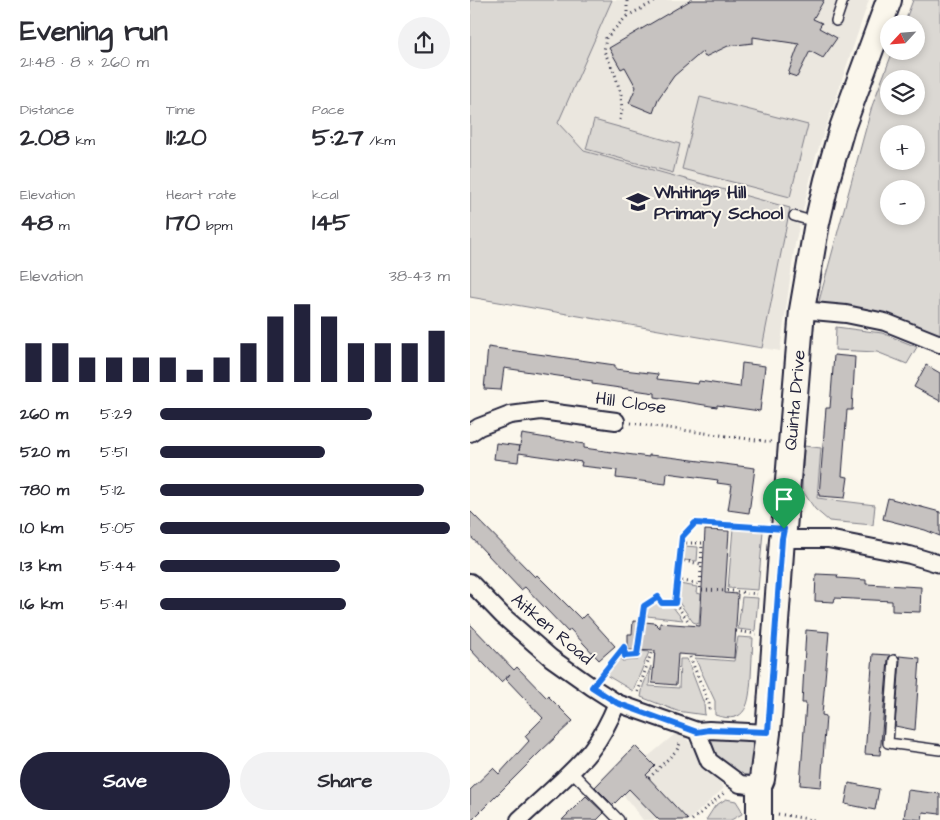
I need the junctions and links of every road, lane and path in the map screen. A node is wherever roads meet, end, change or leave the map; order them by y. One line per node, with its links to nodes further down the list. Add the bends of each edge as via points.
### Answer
1 (627, 0): 5 (path)
2 (658, 0): 5 (path)
3 (843, 0): 6 (lane)
4 (889, 0): 9 (street, Quinta Drive, via 842,128)
5 (627, 16): 7 (path, via 606,38 604,52 621,95)
6 (836, 21)
7 (620, 120)
8 (794, 216): 9 (lane)
9 (818, 222): 10 (street, Quinta Drive)
10 (802, 310): 11 (street, via 885,322); 14 (street, Quinta Drive)
11 (940, 344)
12 (616, 421): 13 (street, Hill Close, via 541,411 510,415); 14 (path, Hill Close)
13 (470, 433)
14 (791, 444): 15 (street, Quinta Drive)
15 (783, 534): 16 (path, via 695,523); 19 (street, via 828,539); 23 (street, Quinta Drive)
16 (681, 542): 17 (path); 18 (path, via 702,543)
17 (679, 560): 18 (path); 20 (path)
18 (701, 564): 21 (path)
19 (940, 564)
20 (677, 580): 21 (path); 24 (path)
21 (700, 584): 23 (path, via 700,590)
22 (471, 585): 29 (street, Aitken Road, via 551,658)
23 (778, 596): 33 (street, Quinta Drive)
24 (675, 603): 25 (path); 29 (path, via 662,603 658,597 644,606 637,655 625,656 624,647)
25 (689, 622)
26 (652, 653): 31 (path)
27 (690, 657): 32 (path, via 709,704)
28 (894, 660): 34 (lane, via 888,743)
29 (592, 687): 30 (street, Aitken Road)
30 (617, 703): 31 (street, Aitken Road); 35 (street, via 592,750)
31 (634, 710): 32 (street, Aitken Road)
32 (698, 730): 33 (street, Aitken Road); 36 (path); 37 (street, via 709,761)
33 (768, 732): 37 (street, Quinta Drive, via 762,779)
34 (940, 750)
35 (571, 771): 39 (street); 40 (lane)
36 (649, 778)
37 (750, 785): 38 (street, Quinta Drive); 41 (path, via 723,793)
38 (759, 815): 42 (path)
39 (519, 820)
40 (619, 820)
41 (692, 820)
42 (814, 820)

